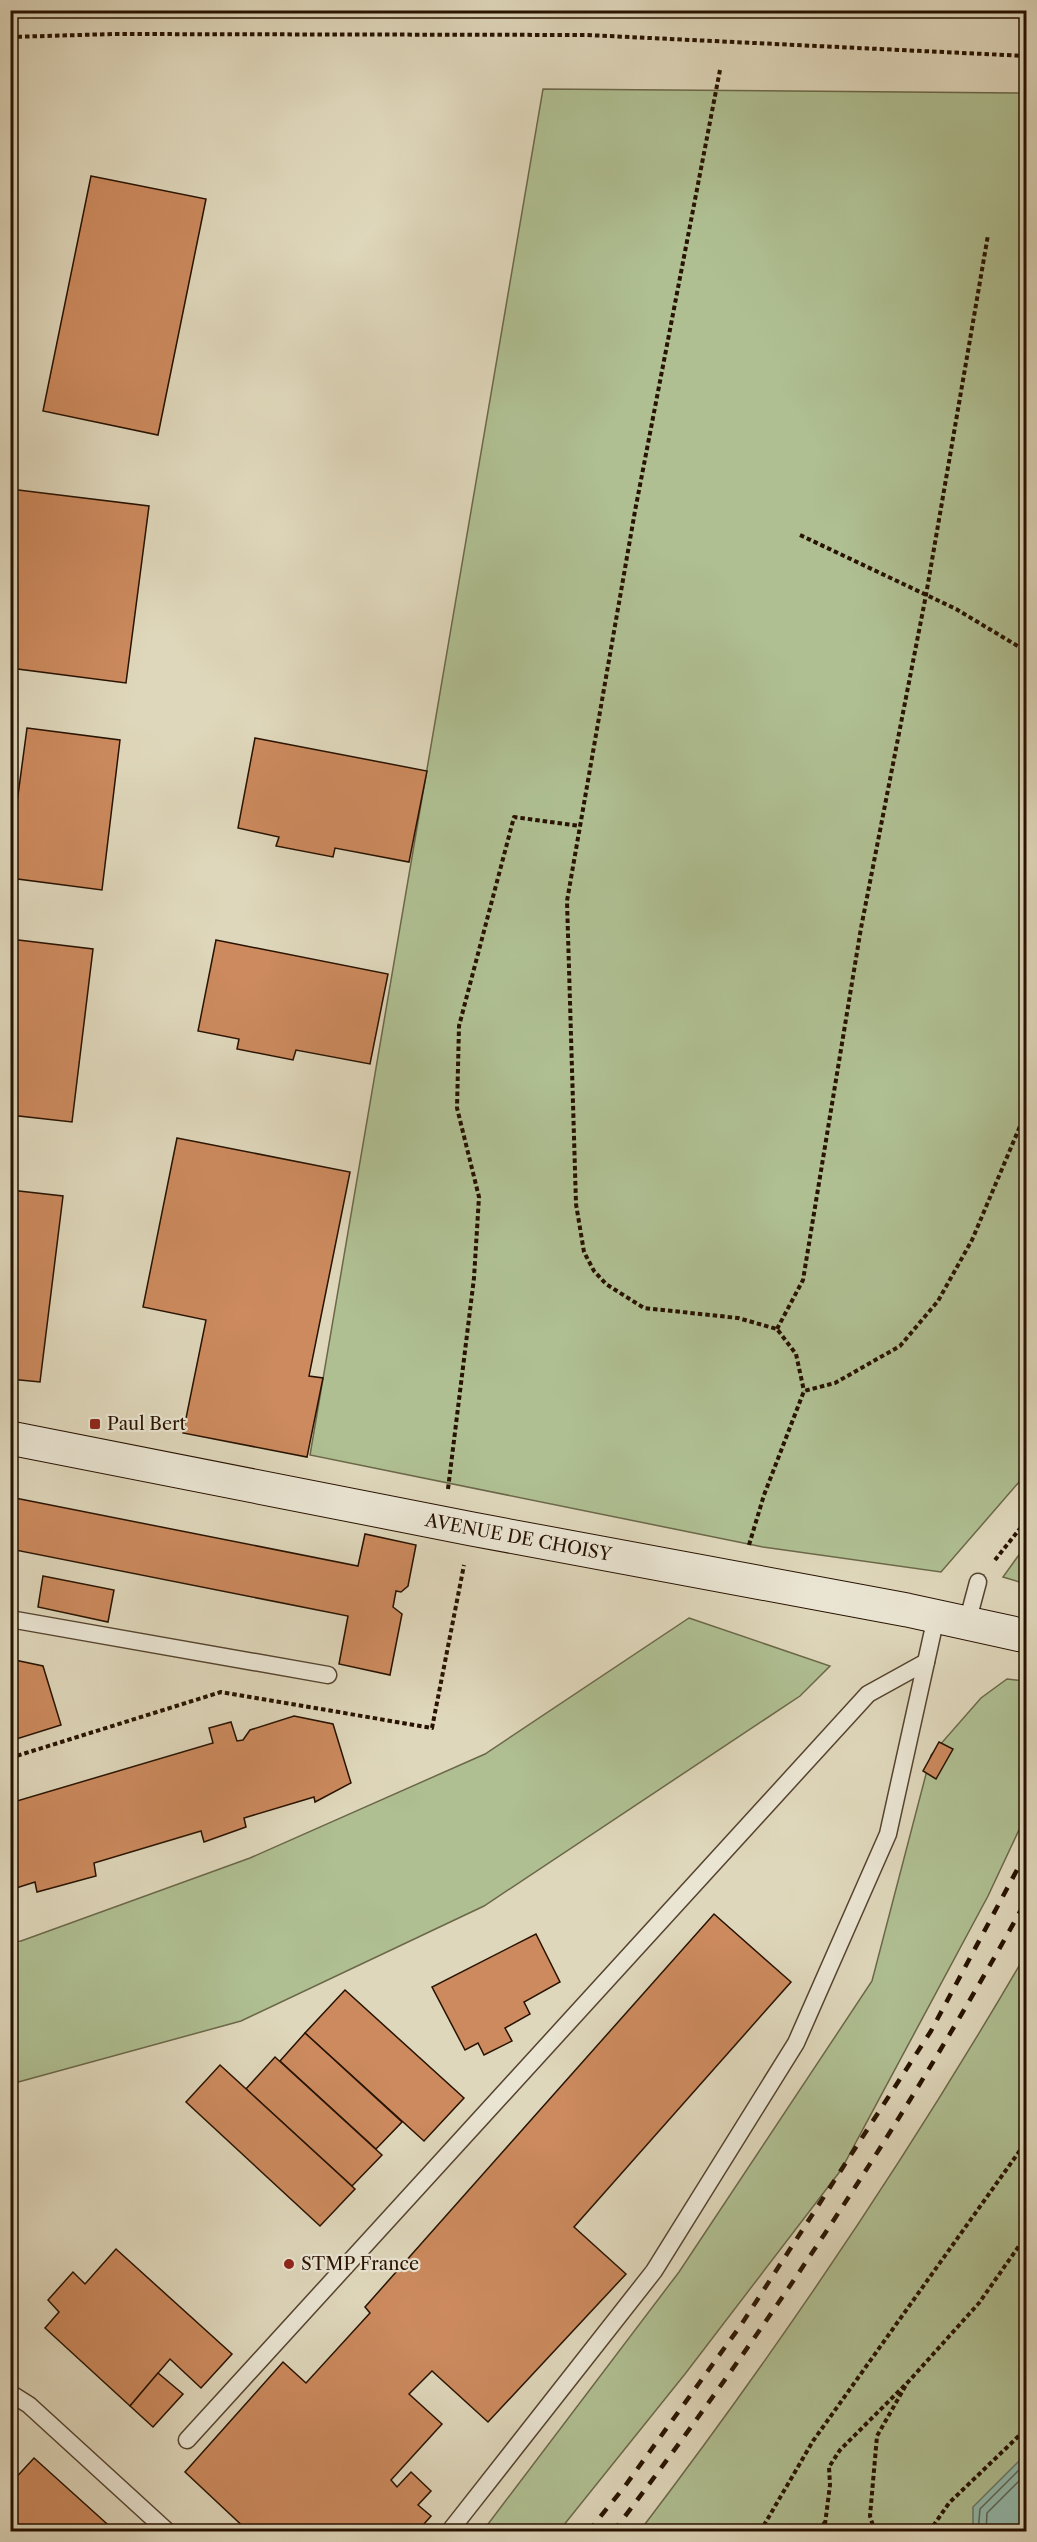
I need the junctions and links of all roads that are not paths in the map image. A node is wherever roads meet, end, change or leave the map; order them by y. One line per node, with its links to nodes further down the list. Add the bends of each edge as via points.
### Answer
1 (10, 1438): 4 (main road, AVENUE DE CHOISY)
2 (978, 1582): 4 (lane)
3 (10, 1619): 7 (lane)
4 (951, 1620): 5 (main road, AVENUE DE CHOISY); 6 (lane)
5 (1026, 1636)
6 (926, 1662): 9 (lane, via 868,1694); 11 (lane, via 888,1834 796,2043 654,2271)
7 (328, 1675)
8 (10, 2393): 10 (lane, via 29,2405)
9 (188, 2440)
10 (168, 2532)
11 (449, 2532)

